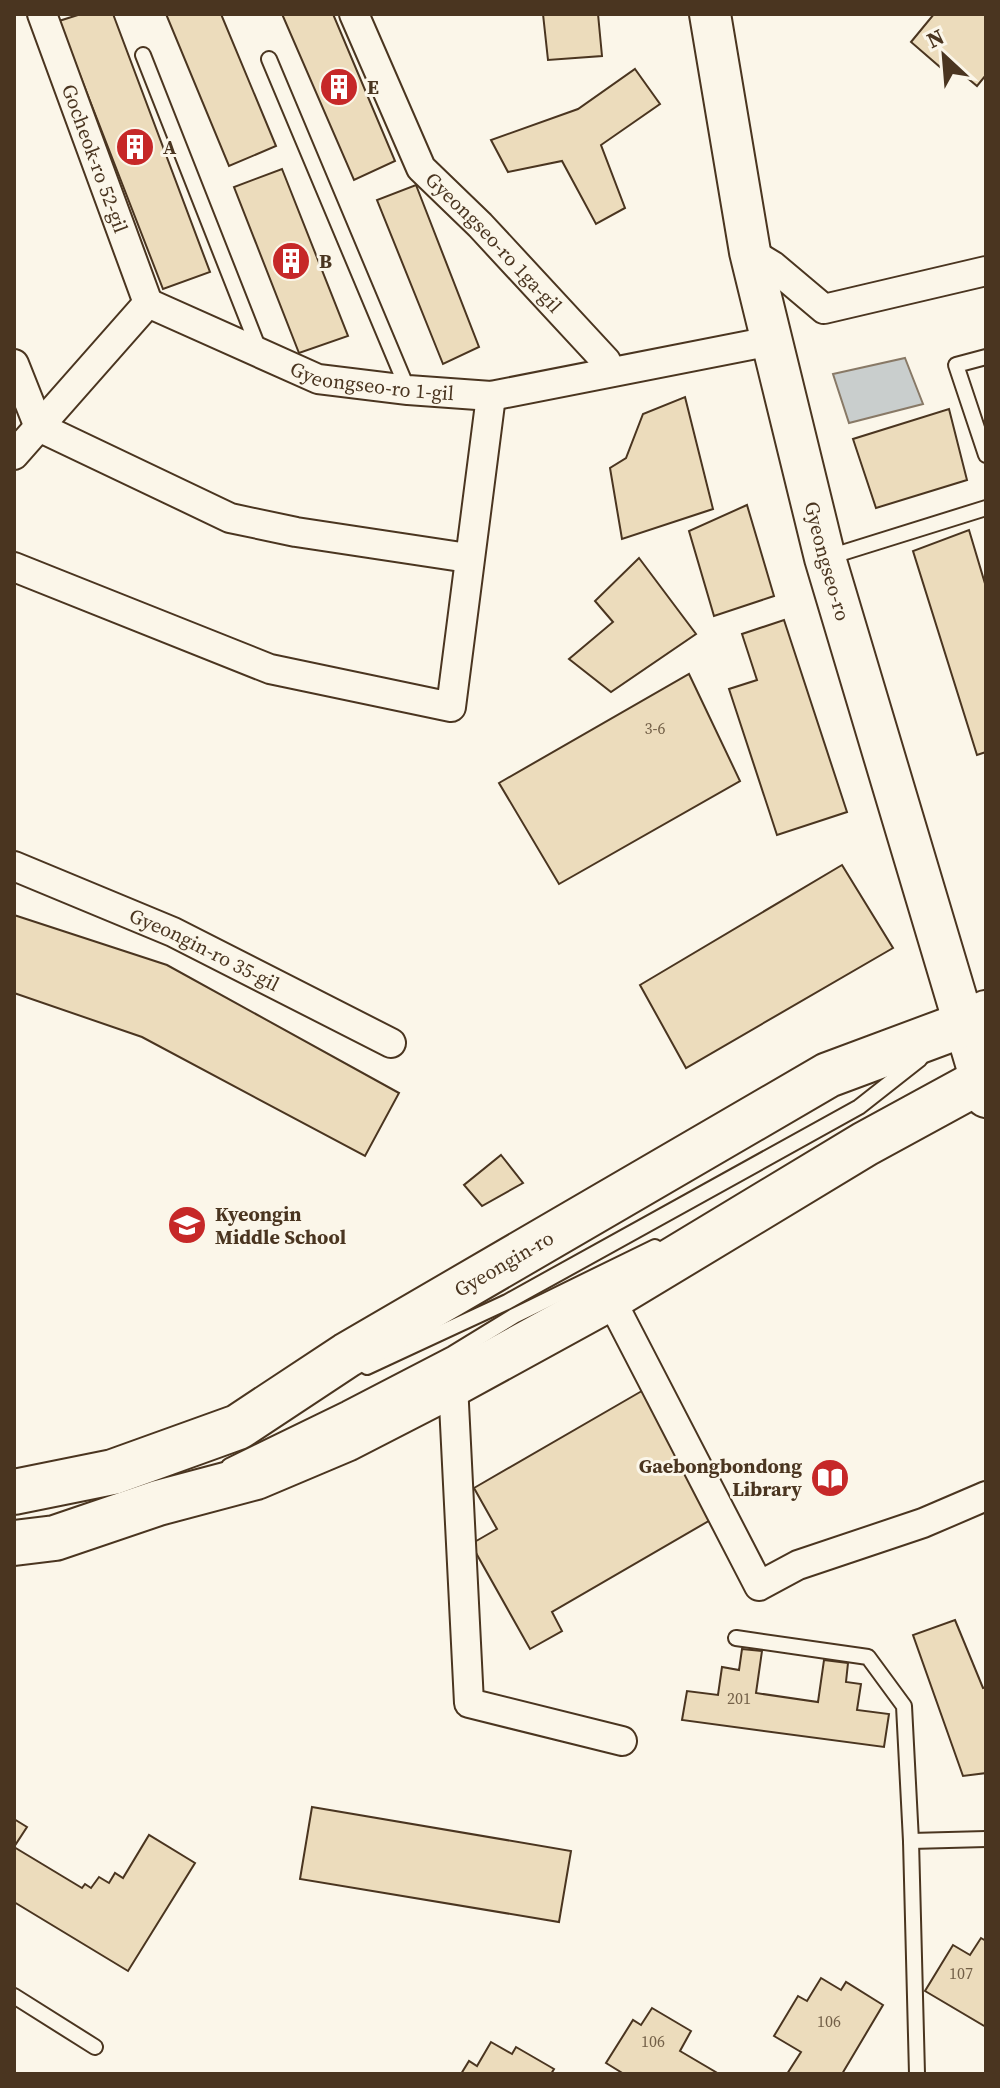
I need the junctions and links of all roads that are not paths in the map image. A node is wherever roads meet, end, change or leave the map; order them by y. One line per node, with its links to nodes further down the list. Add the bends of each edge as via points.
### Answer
1 (42, 14): 8 (street, Gocheok-ro 52-gil)
2 (354, 14): 13 (street, Gyeongseo-ro 1ga-gil, via 421,168 543,293)
3 (710, 14): 6 (main road, Gyeongseo-ro)
4 (143, 55): 10 (lane)
5 (269, 59): 14 (lane)
6 (750, 252): 7 (street, via 824,309); 9 (main road, Gyeongseo-ro)
7 (986, 271)
8 (148, 303): 10 (street, Gyeongseo-ro 1-gil); 16 (street)
9 (771, 341): 13 (street, Gyeongseo-ro 1-gil); 21 (main road, Gyeongseo-ro)
10 (260, 352): 14 (street, Gyeongseo-ro 1-gil, via 318,379)
11 (986, 357): 18 (lane, via 956,365)
12 (14, 364): 16 (street)
13 (611, 372): 15 (street, Gyeongseo-ro 1-gil)
14 (408, 390): 15 (street, Gyeongseo-ro 1-gil)
15 (491, 396): 20 (street)
16 (39, 427): 17 (street); 20 (street, via 230,518)
17 (14, 455)
18 (986, 455)
19 (986, 508): 21 (lane)
20 (468, 558): 22 (street, via 451,707 270,669)
21 (825, 558): 24 (main road, Gyeongseo-ro)
22 (14, 567)
23 (14, 866): 25 (street, Gyeongin-ro 35-gil, via 173,932)
24 (975, 1018): 26 (main road, Gyeongseo-ro); 32 (main road, Gyeongin-ro, via 828,1075 347,1355); 32 (lane, via 859,1107 507,1302)
25 (391, 1043)
26 (985, 1085): 27 (main road)
27 (865, 1144): 28 (lane); 30 (main road)
28 (710, 1220)
29 (668, 1240): 35 (lane)
30 (610, 1298): 31 (main road); 34 (street, via 759,1586 798,1565)
31 (453, 1384): 35 (main road, via 346,1439 256,1477); 38 (street, via 469,1703)
32 (238, 1427): 33 (main road, Gyeongin-ro, via 113,1472)
33 (14, 1492)
34 (986, 1496)
35 (158, 1503): 36 (main road, via 55,1538)
36 (14, 1543)
37 (736, 1638): 40 (lane, via 868,1657 904,1706)
38 (622, 1741)
39 (986, 1839): 40 (lane)
40 (911, 1841): 43 (lane)
41 (14, 1996): 42 (lane)
42 (95, 2047)
43 (917, 2074)

